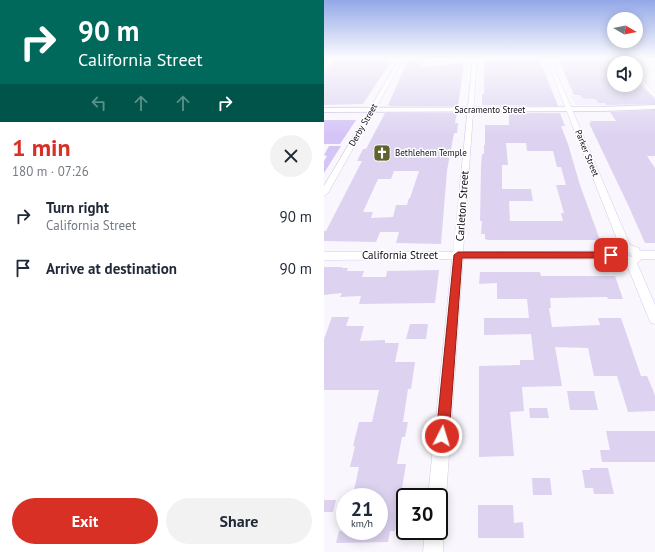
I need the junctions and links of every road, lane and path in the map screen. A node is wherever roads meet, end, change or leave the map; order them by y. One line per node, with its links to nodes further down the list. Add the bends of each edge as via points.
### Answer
1 (387, 84): 10 (street, Derby Street)
2 (473, 84): 8 (street, Carleton Street)
3 (558, 84): 9 (street, Parker Street)
4 (644, 84): 5 (street)
5 (655, 96)
6 (655, 107): 9 (street, Sacramento Street)
7 (324, 110): 10 (street, Sacramento Street)
8 (470, 112): 9 (street, Sacramento Street); 10 (street, Sacramento Street); 15 (street, Carleton Street)
9 (570, 112): 11 (street, Sacramento Street); 14 (street, Parker Street)
10 (370, 113): 12 (street, Sacramento Street); 13 (street, Derby Street)
11 (655, 114)
12 (324, 116)
13 (324, 193)
14 (623, 251): 15 (street, California Street); 18 (street, via 626,260)
15 (458, 255): 17 (street, California Street); 20 (street, Carleton Street)
16 (655, 255): 18 (street)
17 (324, 256)
18 (634, 258): 19 (street)
19 (655, 319)
20 (438, 488)
21 (433, 540): 22 (street)
22 (432, 552)

